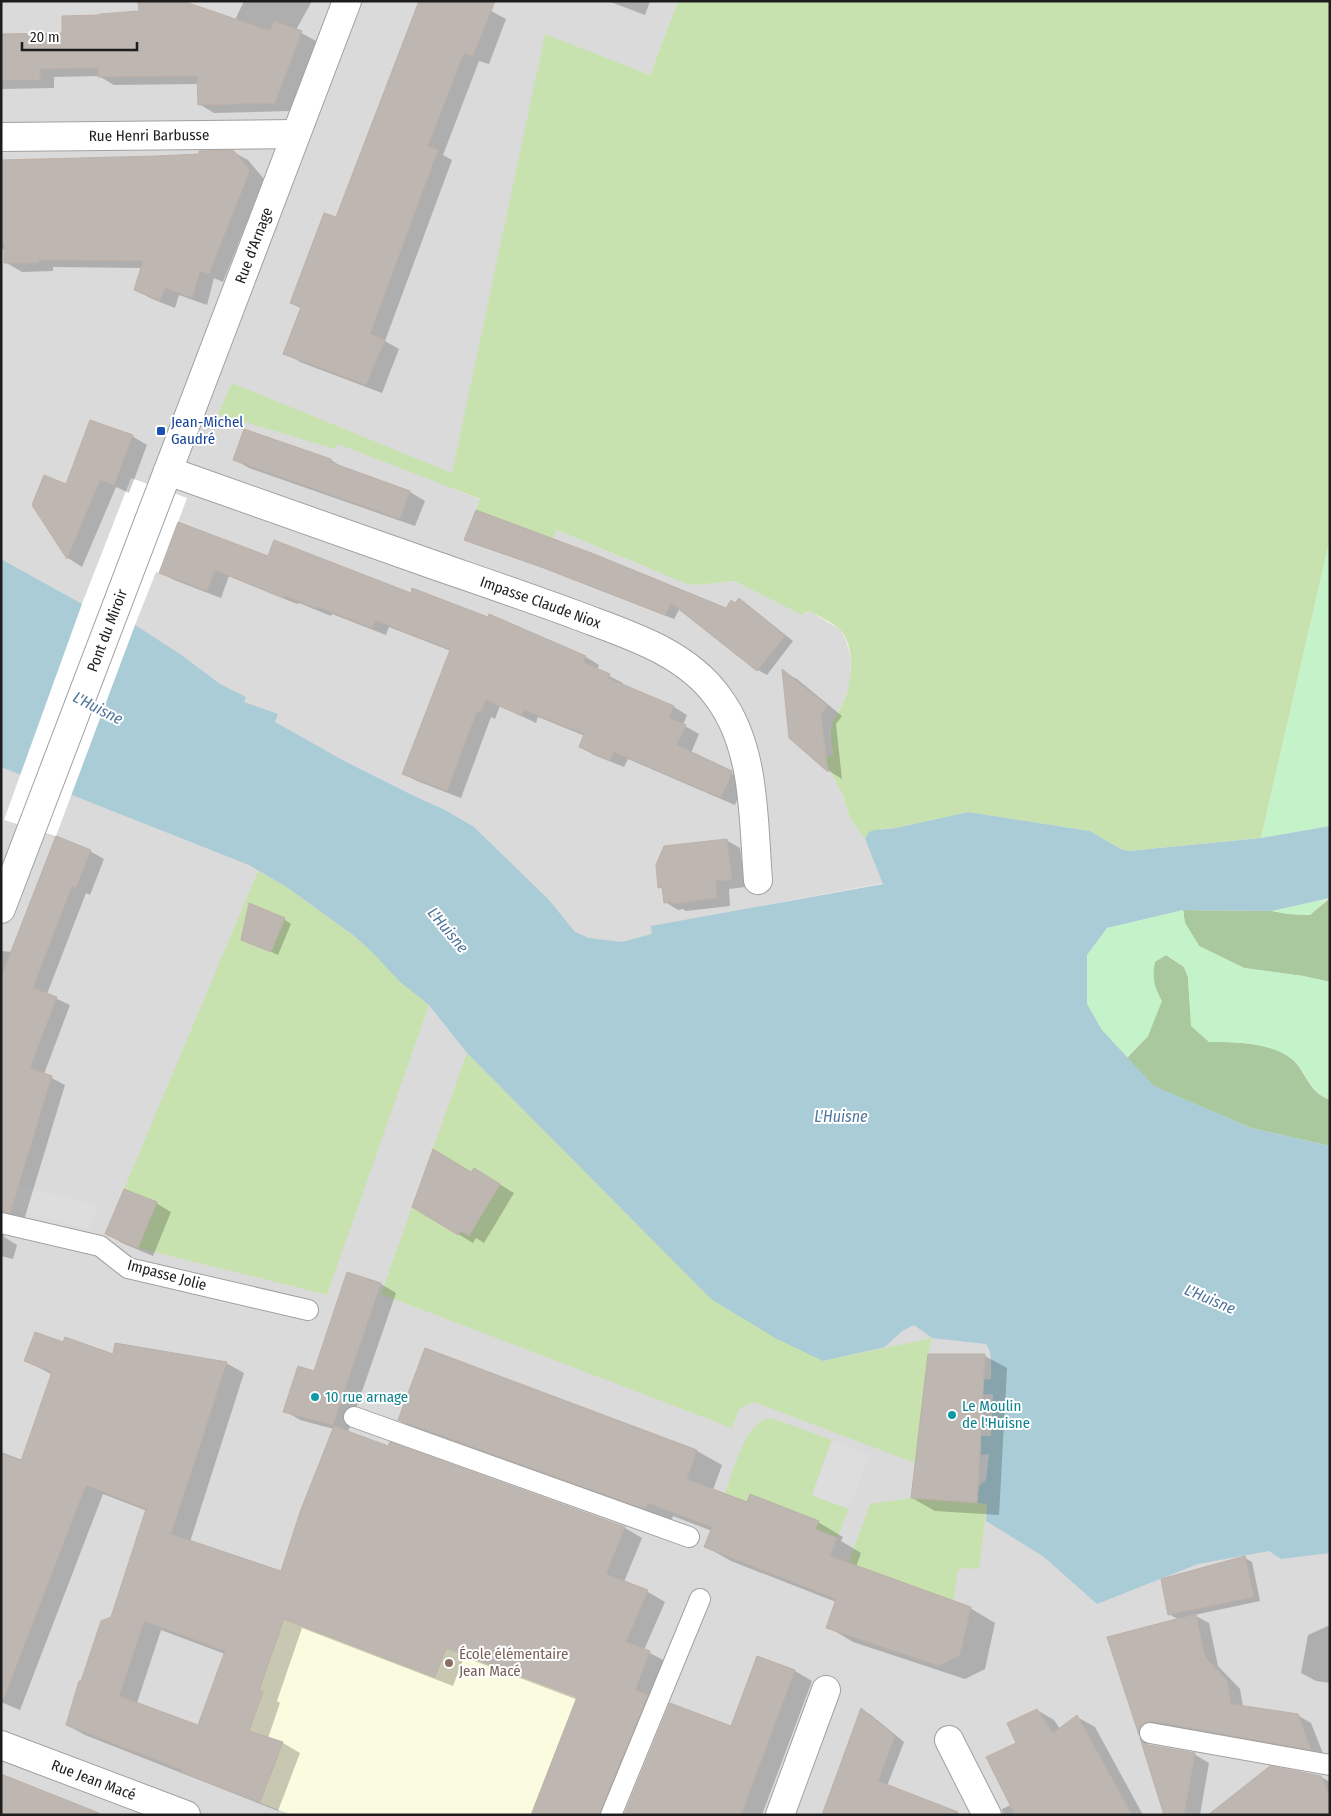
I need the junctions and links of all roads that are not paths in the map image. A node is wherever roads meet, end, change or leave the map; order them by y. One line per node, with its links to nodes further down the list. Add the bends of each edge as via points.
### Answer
1 (347, 1): 2 (street, Rue d'Arnage)
2 (296, 134): 3 (street, Rue Henri Barbusse); 4 (street, Rue d'Arnage)
3 (1, 137)
4 (165, 480): 5 (street, Impasse Claude Niox, via 588,620 649,644 690,668 719,697 741,739 748,768); 6 (street, Pont du Miroir)
5 (758, 880)
6 (1, 909)
7 (1, 1223): 8 (lane, Impasse Jolie, via 100,1246 128,1268)
8 (308, 1310)
9 (354, 1417): 10 (lane)
10 (689, 1537)
11 (700, 1599): 18 (lane)
12 (826, 1690): 19 (street)
13 (1150, 1733): 16 (lane)
14 (949, 1740): 20 (street)
15 (1, 1745): 17 (street, Rue Jean Macé)
16 (1330, 1765)
17 (186, 1815)
18 (611, 1815)
19 (780, 1815)
20 (987, 1815)

